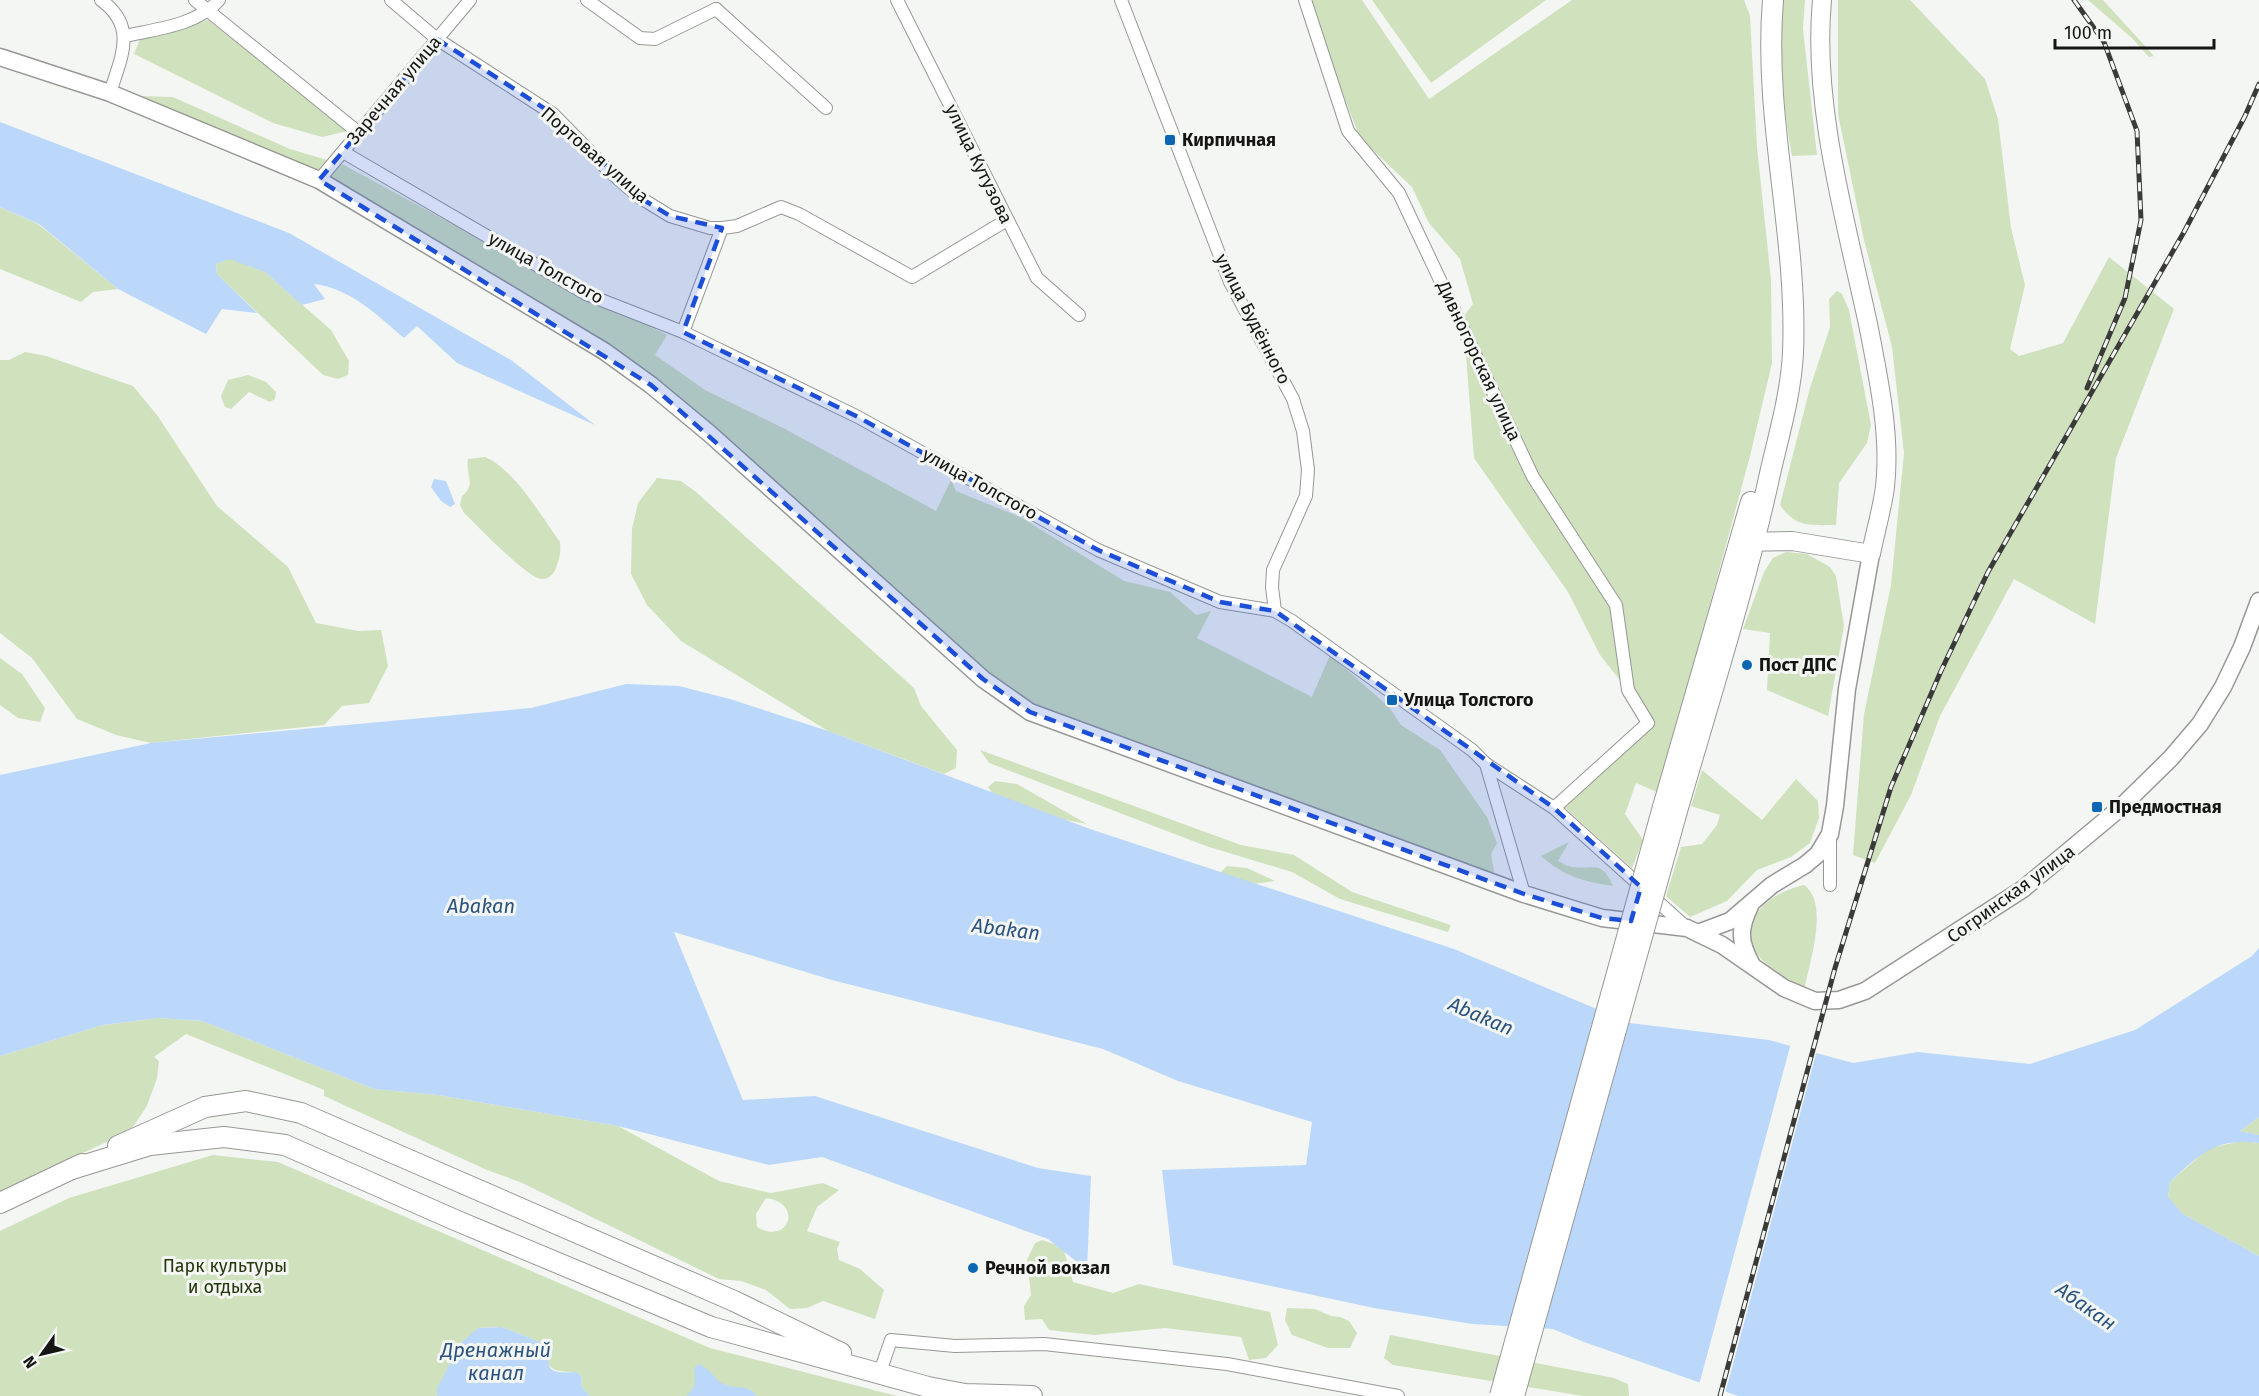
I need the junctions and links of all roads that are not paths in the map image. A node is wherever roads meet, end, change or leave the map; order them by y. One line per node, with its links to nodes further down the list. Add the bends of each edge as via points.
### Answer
1 (101, 0): 15 (street, via 120,19)
2 (195, 0): 14 (street)
3 (219, 0): 14 (street)
4 (391, 0): 16 (street, Портовая улица)
5 (470, 0): 16 (street, Заречная улица)
6 (587, 0): 13 (street, via 623,28 648,39 671,33)
7 (897, 0): 23 (street, улица Кутузова)
8 (1121, 0): 32 (street, улица Будённого, via 1230,282 1293,399 1303,431 1308,470 1306,496 1274,570)
9 (1305, 0): 34 (street, Дивногорская улица, via 1348,131 1399,193 1533,477 1616,605 1628,690 1648,723)
10 (1764, 0): 28 (main road, via 1761,60 1780,246 1781,356)
11 (1773, 0): 28 (main road, via 1772,104 1791,244 1793,355 1788,394)
12 (1822, 0): 29 (main road, via 1820,41 1829,132 1883,417 1885,486)
13 (719, 4): 19 (street)
14 (209, 11): 15 (street); 20 (street)
15 (125, 36): 18 (street)
16 (437, 39): 20 (street, Заречная улица); 24 (street, Портовая улица, via 553,114 639,197 670,216)
17 (0, 57): 18 (street)
18 (110, 93): 22 (street)
19 (826, 108)
20 (358, 133): 21 (street, Заречная улица)
21 (343, 152): 22 (street, Заречная улица); 26 (street, улица Толстого, via 586,294)
22 (319, 180): 38 (street, via 604,351 651,385 983,679 1030,712)
23 (1007, 220): 24 (street, Портовая улица, via 912,277 781,207 737,226); 25 (street, улица Кутузова, via 1037,278)
24 (722, 228): 26 (street)
25 (1079, 315)
26 (683, 332): 32 (street, улица Толстого, via 858,417 1098,550 1220,602)
27 (1792, 541): 28 (main road); 29 (main road); 30 (main road, via 1758,560)
28 (1748, 542): 30 (main road); 35 (main road)
29 (1871, 554): 36 (street, via 1847,689)
30 (1742, 586): 35 (main road)
31 (2259, 601): 41 (street, Согринская улица, via 2223,687 2200,724 2120,809 2023,890 1865,991 1839,1000 1815,1001 1784,988)
32 (1275, 611): 33 (street, улица Толстого, via 1472,750)
33 (1486, 764): 34 (street, улица Толстого); 38 (street)
34 (1554, 807): 40 (street, улица Толстого)
35 (1670, 809): 49 (main road, bridge); 50 (main road, bridge)
36 (1830, 834): 37 (street); 39 (street, via 1812,859)
37 (1830, 885)
38 (1524, 894): 40 (street, via 1602,918)
39 (1751, 903): 40 (street, via 1730,921); 41 (street, via 1740,927 1742,947)
40 (1693, 930): 41 (street, Согринская улица)
41 (1752, 964)
42 (72, 1169): 43 (main road); 44 (main road, via 150,1146 224,1137 285,1145 711,1328); 44 (main road, via 205,1107 246,1101 301,1113 735,1300)
43 (0, 1203)
44 (880, 1372): 45 (main road); 48 (street, via 891,1340 955,1346 1044,1344 1227,1364)
45 (911, 1383): 46 (main road); 47 (main road, via 965,1394)
46 (941, 1396)
47 (1032, 1396)
48 (1398, 1396)
49 (1500, 1396)
50 (1514, 1396)

